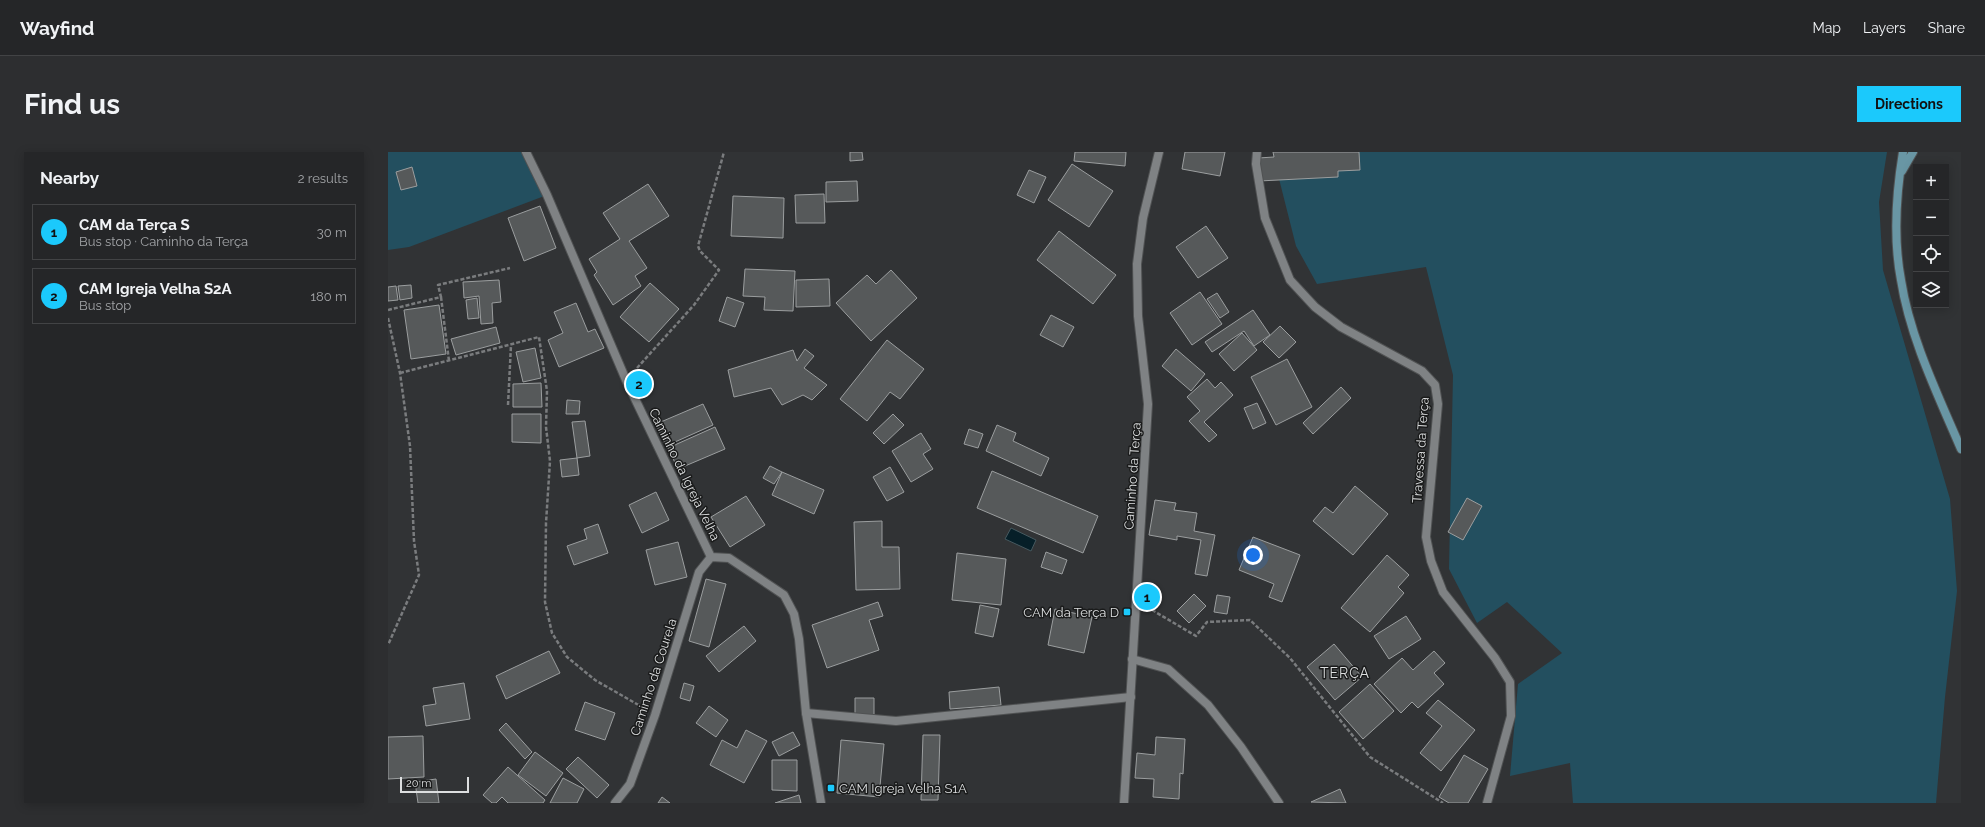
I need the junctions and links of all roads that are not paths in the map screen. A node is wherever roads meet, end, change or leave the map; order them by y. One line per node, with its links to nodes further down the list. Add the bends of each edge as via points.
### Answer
1 (526, 152): 8 (street, Caminho da Igreja Velha, via 626,380)
2 (1159, 152): 9 (street, Caminho da Terça, via 1143,218 1137,264 1138,316 1148,404)
3 (1257, 152): 16 (street, Travessa da Terça, via 1256,164 1266,218 1290,280 1325,315 1422,371 1435,386 1438,404 1426,537 1431,561 1443,592 1495,658 1510,682 1511,716)
4 (1903, 152): 6 (main road)
5 (1913, 152): 6 (main road)
6 (1899, 177): 7 (main road, via 1896,227 1901,280 1920,352)
7 (1961, 449)
8 (711, 557): 11 (street, Caminho da Igreja Velha, via 729,558 784,596 794,614 800,639); 12 (street, Caminho da Courela, via 699,572 655,714 630,784)
9 (1132, 659): 10 (street, Caminho da Terça); 15 (street, via 1168,669 1208,705 1241,747)
10 (1130, 697): 11 (street, via 896,722); 14 (street, Caminho da Terça)
11 (806, 713): 13 (street, Caminho da Igreja Velha)
12 (615, 803)
13 (821, 803)
14 (1124, 803)
15 (1279, 803)
16 (1487, 803)

